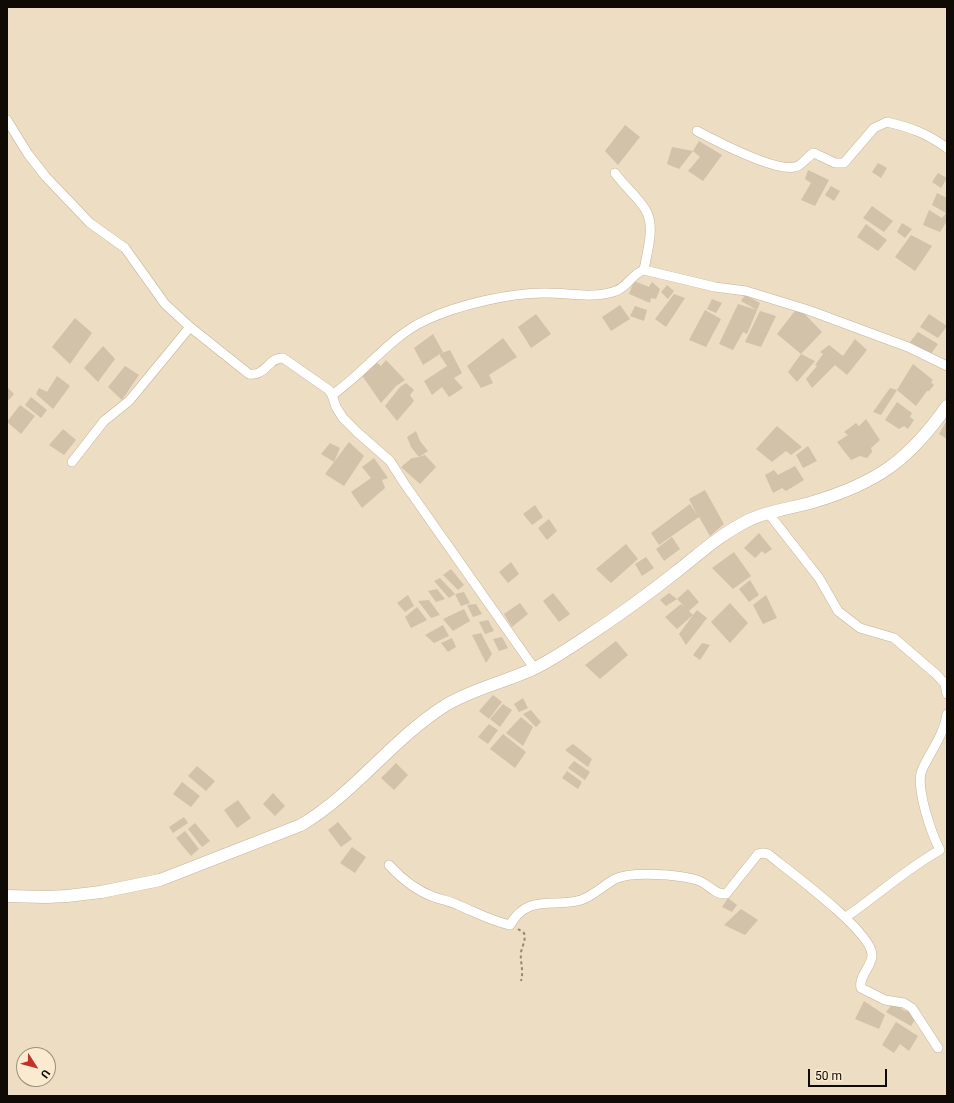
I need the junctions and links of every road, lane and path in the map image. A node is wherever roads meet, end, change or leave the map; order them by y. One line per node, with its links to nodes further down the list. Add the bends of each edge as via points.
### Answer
1 (7, 120): 6 (street, via 46,177 90,223 125,248 165,304)
2 (697, 131): 3 (street, via 772,165 791,168 798,166 814,153 836,163 844,163 874,128 887,122 929,135)
3 (947, 148)
4 (615, 173): 5 (street, via 645,209 649,218 651,229)
5 (644, 270): 7 (street, via 715,287 746,291 808,310 908,347); 8 (street, via 616,291 593,296 522,293 427,319 390,342 344,387)
6 (190, 327): 8 (street, via 249,374 261,373 275,359 283,358 329,390); 10 (street, via 129,401 104,421)
7 (947, 366)
8 (332, 395): 12 (street, via 343,418 396,468)
9 (947, 406): 11 (main road, via 915,447 887,470 859,485 822,499)
10 (72, 462)
11 (770, 514): 12 (main road, via 749,520 714,542 633,605 582,640); 13 (street, via 819,578 838,611 860,628 894,638 937,675 945,684)
12 (534, 668): 17 (main road, via 446,705 425,720 342,796 301,825 160,880 101,892 46,897)
13 (947, 694)
14 (947, 714): 15 (street, via 934,749 921,771 919,782 924,804)
15 (943, 853): 18 (street, via 901,875)
16 (389, 865): 19 (street, via 404,880 432,897 455,903 495,922)
17 (7, 896)
18 (846, 917): 19 (street, via 763,852 758,854 726,894 721,895 698,880 666,875 617,878 581,900 541,902 514,917); 21 (street, via 872,952 872,959 862,980 862,988 886,1000 912,1008)
19 (510, 925): 20 (path, via 524,933 526,939 521,954)
20 (521, 981)
21 (938, 1048)

